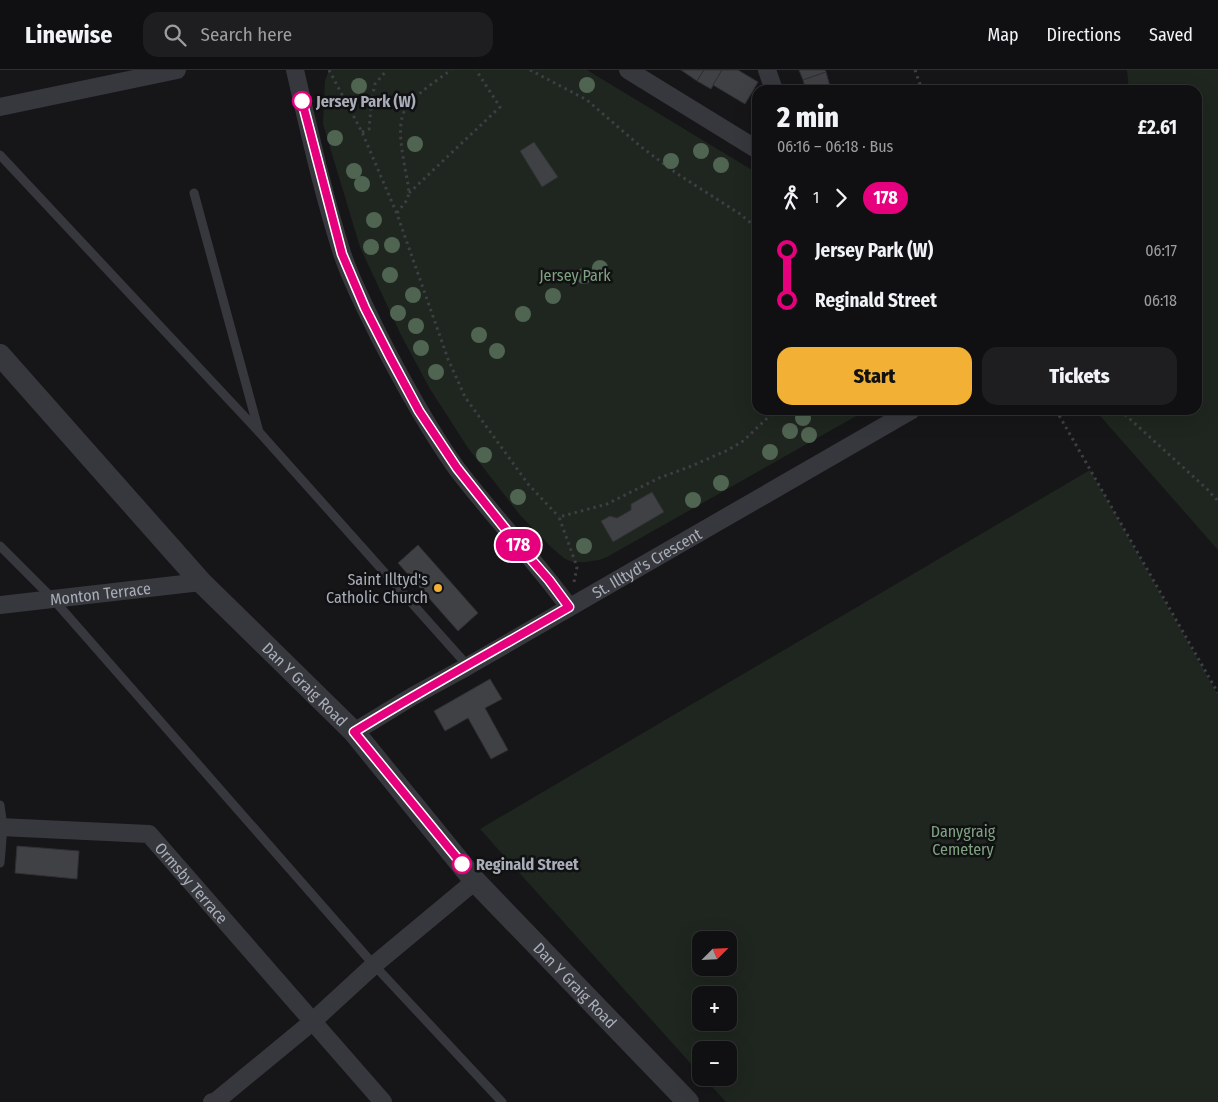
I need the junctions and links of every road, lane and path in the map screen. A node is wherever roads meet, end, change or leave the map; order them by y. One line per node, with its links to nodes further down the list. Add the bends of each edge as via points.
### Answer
1 (177, 70): 13 (street)
2 (295, 70): 33 (street, via 342,254 365,308 419,411 457,468)
3 (330, 70): 14 (path)
4 (387, 70): 14 (path, via 375,84 369,129)
5 (451, 70): 18 (path, via 419,95 403,114 401,141)
6 (476, 70): 18 (path, via 500,106)
7 (530, 70): 20 (path, via 587,100 648,152)
8 (628, 70): 15 (street)
9 (767, 70): 11 (street)
10 (915, 70): 12 (path)
11 (772, 85)
12 (920, 85)
13 (0, 107)
14 (362, 132): 19 (path)
15 (752, 146)
16 (0, 155): 26 (lane)
17 (194, 193): 26 (lane)
18 (409, 193): 19 (path)
19 (397, 214): 28 (path, via 448,359 465,397 528,484)
20 (752, 224)
21 (0, 355): 30 (street, Dan Y Graig Road)
22 (771, 415): 28 (path, via 743,441 728,450 659,478 607,504)
23 (903, 415): 33 (street, St. Illtyd's Crescent)
24 (1059, 415): 35 (path)
25 (1126, 415): 27 (path)
26 (260, 433): 34 (lane)
27 (1218, 501)
28 (559, 517): 33 (path, via 577,568)
29 (0, 546): 31 (lane)
30 (202, 582): 31 (street, Monton Terrace); 36 (street, Dan Y Graig Road)
31 (52, 598): 32 (street, Monton Terrace); 41 (lane)
32 (0, 604)
33 (569, 607): 34 (street, St. Illtyd's Crescent)
34 (468, 666): 36 (street, St. Illtyd's Crescent)
35 (1218, 693)
36 (354, 732): 40 (street, Dan Y Graig Road)
37 (0, 805): 38 (lane)
38 (2, 827): 39 (lane); 42 (street, Ormsby Terrace, via 149,834)
39 (0, 863)
40 (475, 880): 41 (street); 46 (street, Dan Y Graig Road)
41 (374, 965): 42 (street); 45 (lane)
42 (312, 1022): 43 (street); 44 (street, Ormsby Terrace)
43 (220, 1100)
44 (383, 1102)
45 (502, 1102)
46 (688, 1102)

